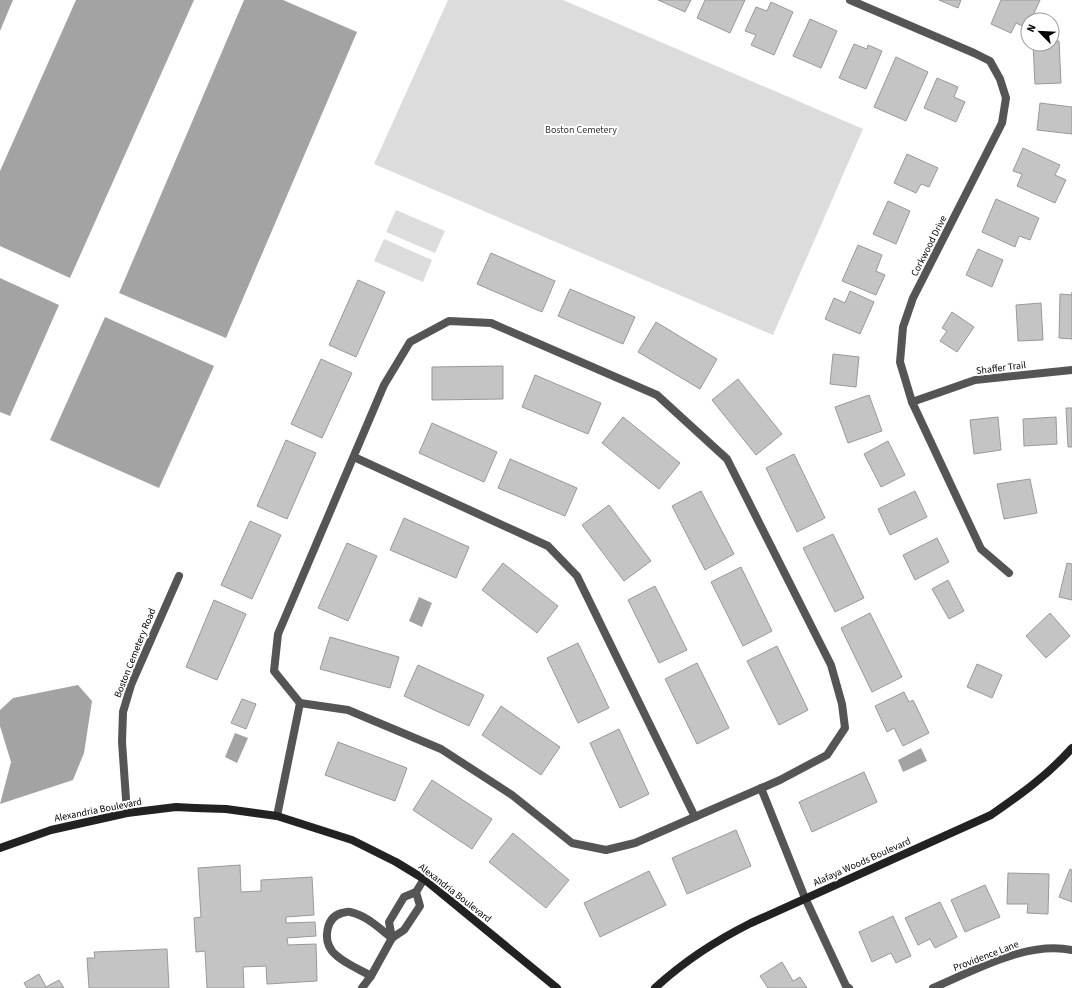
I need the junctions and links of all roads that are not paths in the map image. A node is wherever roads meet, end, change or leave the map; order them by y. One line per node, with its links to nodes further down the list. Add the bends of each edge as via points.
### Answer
1 (850, 0): 3 (street, Corkwood Drive, via 990,61 1000,79 1006,98 1002,123 913,298 903,327 900,362)
2 (1072, 370): 3 (street, Shaffer Trail, via 975,380)
3 (912, 402): 5 (street, Corkwood Drive, via 980,549)
4 (354, 457): 7 (street, via 278,634 274,671); 9 (street, via 384,385 410,342 449,321 491,323 657,395 726,459 832,665 845,728 827,755); 12 (street, via 548,546 577,576)
5 (1009, 572)
6 (179, 576): 10 (street, Boston Cemetery Road, via 131,685 123,712 122,742)
7 (300, 703): 11 (street); 12 (street, via 348,710 441,749 512,795 572,843 606,850 635,843)
8 (1072, 748): 16 (street, Alafaya Woods Boulevard, via 1031,786 991,815)
9 (761, 788): 12 (street); 16 (street)
10 (127, 813): 11 (street, Alexandria Boulevard, via 176,807 226,809); 13 (street, Alexandria Boulevard, via 51,830)
11 (277, 816): 14 (street, Alexandria Boulevard, via 352,840)
12 (695, 817)
13 (0, 848)
14 (424, 879): 15 (street); 21 (street, Alexandria Boulevard)
15 (416, 892): 17 (street, via 420,906 404,930); 17 (street, via 404,897 389,922)
16 (805, 898): 22 (street, Alafaya Woods Boulevard, via 722,938); 23 (street)
17 (392, 938): 19 (street); 19 (street, via 362,916 349,911 337,915 327,928 328,944 332,951)
18 (1072, 950): 24 (street, Providence Lane, via 1060,947 1032,950 999,960)
19 (371, 976): 20 (street)
20 (362, 988)
21 (558, 988)
22 (655, 988)
23 (849, 988)
24 (933, 988)

